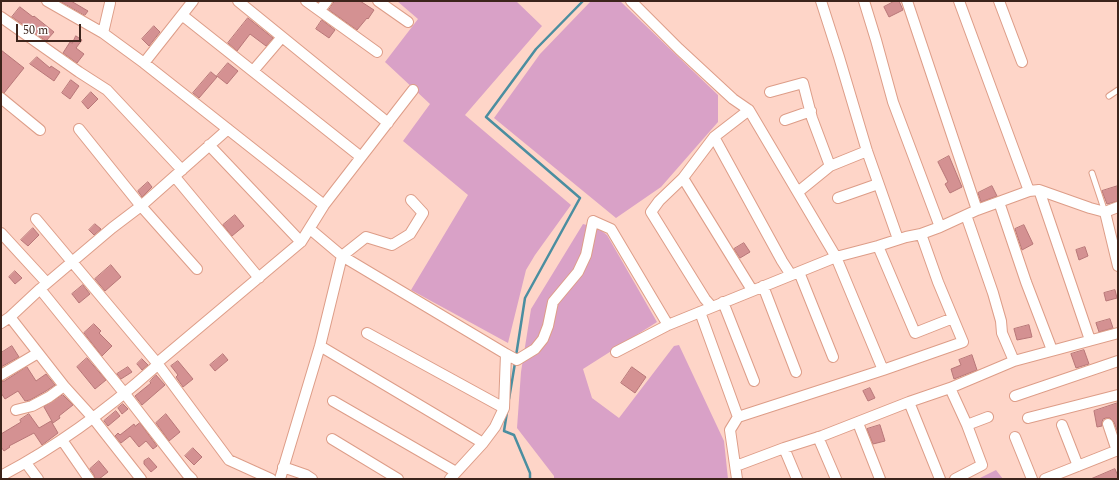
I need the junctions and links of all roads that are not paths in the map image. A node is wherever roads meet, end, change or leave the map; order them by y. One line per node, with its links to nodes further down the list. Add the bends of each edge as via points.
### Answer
1 (48, 1): 18 (street)
2 (193, 1): 15 (street)
3 (238, 1): 19 (street)
4 (306, 1): 14 (street)
5 (327, 1): 14 (street)
6 (378, 1): 17 (street)
7 (631, 1): 29 (street, via 733,99)
8 (821, 1): 38 (street)
9 (864, 1): 57 (street, via 893,102)
10 (907, 1): 53 (street)
11 (959, 1): 45 (street)
12 (999, 1): 21 (street)
13 (109, 2): 18 (street)
14 (320, 10): 20 (street)
15 (182, 15): 22 (street); 23 (street)
16 (1, 17): 41 (street, via 107,90)
17 (408, 22)
18 (103, 33): 22 (street)
19 (282, 37): 23 (street); 32 (street)
20 (378, 52)
21 (1022, 62)
22 (144, 63): 33 (street)
23 (253, 72): 39 (street)
24 (413, 90): 32 (street)
25 (1118, 90): 27 (lane)
26 (770, 92): 30 (street, via 803,83)
27 (1109, 96)
28 (1, 98): 34 (street)
29 (749, 110): 36 (street); 46 (street)
30 (811, 111): 31 (street); 40 (street)
31 (785, 120)
32 (388, 123): 39 (street)
33 (228, 129): 37 (street); 50 (street)
34 (40, 130)
35 (79, 130): 51 (street)
36 (714, 137): 43 (street); 69 (street, via 782,261)
37 (209, 145): 41 (street); 62 (street)
38 (867, 151): 40 (street); 44 (street)
39 (361, 157): 50 (street)
40 (830, 166): 46 (street)
41 (179, 173): 51 (street); 70 (street)
42 (1092, 173): 54 (lane)
43 (683, 178): 73 (street); 75 (street, via 651,212)
44 (878, 184): 47 (street); 61 (street)
45 (1034, 191): 49 (street); 54 (street); 83 (street)
46 (798, 192): 65 (street)
47 (838, 198)
48 (411, 200): 64 (street, via 423,213 410,234 392,245 366,237)
49 (999, 202): 53 (street); 85 (street)
50 (324, 205): 58 (street)
51 (141, 206): 66 (street); 68 (street)
52 (1118, 207): 54 (street)
53 (977, 210): 55 (street)
54 (1105, 212): 67 (street)
55 (966, 215): 57 (street); 90 (street, via 993,293 1002,333)
56 (36, 219): 66 (street)
57 (940, 227): 60 (street)
58 (310, 229): 62 (street); 64 (street)
59 (1, 233): 71 (street)
60 (921, 234): 61 (street); 78 (street)
61 (898, 240): 63 (street)
62 (301, 242): 70 (street)
63 (878, 246): 65 (street); 78 (street, via 915,332)
64 (342, 256): 84 (street); 88 (street)
65 (836, 257): 69 (street); 93 (street)
66 (72, 262): 71 (street); 92 (street)
67 (1118, 266)
68 (197, 268)
69 (795, 274): 72 (street); 89 (street)
70 (259, 278): 92 (street)
71 (43, 286): 77 (street); 99 (street)
72 (763, 286): 73 (street); 94 (street)
73 (752, 290): 74 (street)
74 (723, 302): 75 (street); 96 (street)
75 (712, 307): 76 (street)
76 (700, 312): 80 (street); 106 (street)
77 (10, 317): 79 (street); 87 (street)
78 (953, 318): 93 (street, via 963,342)
79 (1, 323)
80 (668, 325): 86 (street); 88 (street, via 611,229 593,221 586,255 578,272 553,302 543,339 534,349)
81 (367, 333): 104 (street)
82 (1118, 333): 83 (street)
83 (1090, 340): 85 (street)
84 (320, 346): 118 (street); 124 (street)
85 (1052, 350): 90 (street)
86 (616, 352)
87 (38, 353): 95 (street); 97 (street)
88 (511, 357): 104 (street)
89 (833, 357)
90 (1014, 361): 98 (street)
91 (1118, 361): 101 (street)
92 (157, 363): 99 (street); 131 (street, via 229,460)
93 (883, 370): 106 (street)
94 (796, 372)
95 (1, 375)
96 (754, 381)
97 (64, 386): 105 (street, via 32,406); 108 (street)
98 (950, 388): 103 (street); 113 (street)
99 (125, 394): 108 (street); 130 (street)
100 (1118, 395): 109 (street)
101 (1015, 396)
102 (333, 401): 126 (street)
103 (909, 402): 110 (street); 139 (street)
104 (504, 408): 118 (street, via 496,427)
105 (16, 410)
106 (738, 417): 122 (street, via 730,430)
107 (988, 417): 113 (street)
108 (93, 418): 117 (street); 129 (street)
109 (1028, 418)
110 (858, 423): 114 (street); 138 (street)
111 (1108, 424): 120 (street)
112 (1062, 425): 123 (street)
113 (966, 426): 140 (street, via 982,465)
114 (818, 437): 119 (street); 137 (street)
115 (1015, 437): 141 (street)
116 (332, 439): 134 (street)
117 (62, 440): 121 (street); 128 (street)
118 (484, 443): 126 (street)
119 (784, 448): 122 (street); 136 (street)
120 (1117, 450): 123 (street)
121 (26, 463): 125 (street); 127 (street)
122 (736, 466): 135 (street)
123 (1078, 466): 142 (street)
124 (283, 467): 132 (street); 133 (street)
125 (2, 476)
126 (453, 476)
127 (38, 479)
128 (90, 479)
129 (141, 479)
130 (192, 479)
131 (271, 479)
132 (280, 479)
133 (312, 479)
134 (398, 479)
135 (737, 479)
136 (797, 479)
137 (836, 479)
138 (880, 479)
139 (940, 479)
140 (955, 479)
141 (1032, 479)
142 (1045, 479)

